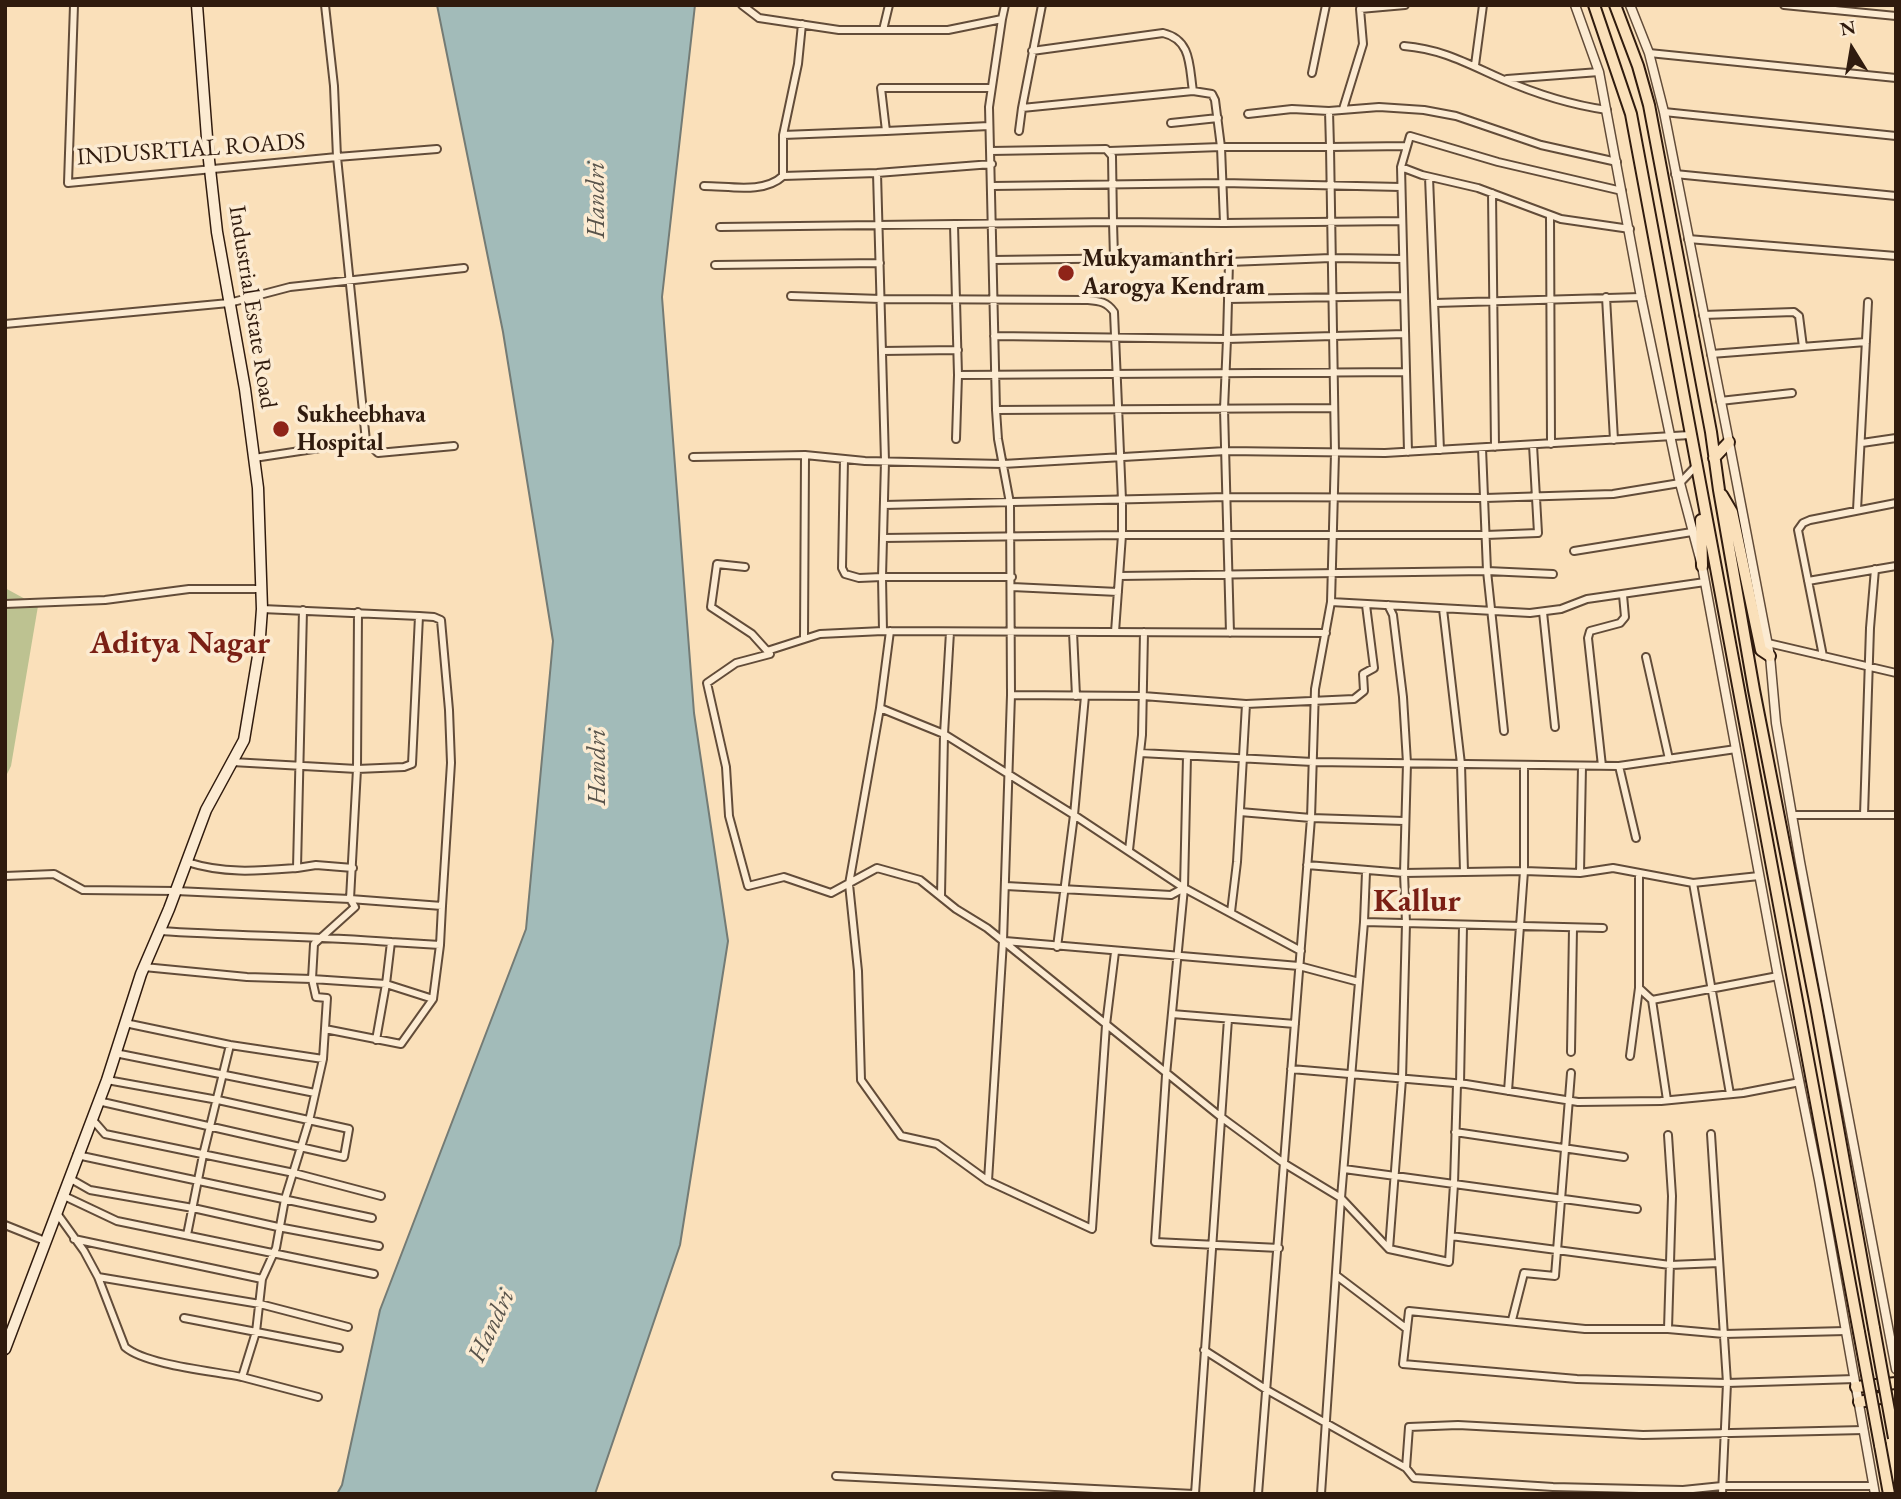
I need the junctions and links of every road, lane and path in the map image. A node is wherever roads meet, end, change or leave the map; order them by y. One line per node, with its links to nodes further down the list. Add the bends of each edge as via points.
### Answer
1 (74, 5): 56 (street, INDUSRTIAL ROADS, via 68,183)
2 (197, 5): 56 (main road, Industrial Estate Road)
3 (325, 5): 52 (street, INDUSRTIAL ROADS)
4 (742, 5): 21 (street, via 759,18)
5 (890, 5): 22 (street)
6 (1005, 5): 20 (street)
7 (1042, 5): 24 (street)
8 (1326, 5): 28 (street)
9 (1405, 5): 34 (street, via 1360,9 1363,44)
10 (1483, 5): 26 (street)
11 (1575, 5): 27 (street)
12 (1594, 5): 129 (highway, via 1631,114)
13 (1615, 5): 150 (highway, via 1649,105)
14 (1630, 5): 25 (street)
15 (1784, 5): 17 (street)
16 (1883, 5): 18 (street)
17 (1825, 7): 18 (street)
18 (1882, 15): 19 (street)
19 (1896, 16)
20 (1002, 19): 22 (street, via 948,30); 31 (street)
21 (802, 24): 22 (street); 44 (street)
22 (883, 30)
23 (1404, 46): 26 (street, via 1427,48)
24 (1032, 51): 32 (street, via 1163,33 1184,45); 33 (street)
25 (1649, 53): 29 (street); 37 (street)
26 (1475, 65): 30 (street)
27 (1599, 72): 30 (street); 35 (street)
28 (1312, 73)
29 (1896, 78)
30 (1502, 79): 35 (street)
31 (990, 88): 41 (street); 42 (street, via 881,88)
32 (1193, 91): 33 (street); 39 (street, via 1212,94)
33 (1022, 108): 43 (street)
34 (1343, 109): 36 (street); 53 (street, via 1404,107 1456,116 1541,145)
35 (1607, 110): 53 (street)
36 (1329, 111): 38 (street); 48 (street)
37 (1664, 112): 45 (street); 58 (street)
38 (1248, 114)
39 (1218, 118): 40 (street); 47 (street)
40 (1171, 123)
41 (989, 126): 42 (street); 50 (street)
42 (886, 131): 44 (street)
43 (1020, 131)
44 (783, 135): 59 (street)
45 (1896, 136)
46 (1406, 146): 48 (street); 55 (street); 67 (street, via 1410,136)
47 (1221, 147): 48 (street); 51 (street); 61 (street)
48 (1330, 147): 65 (street)
49 (438, 149): 52 (street)
50 (991, 151): 51 (street); 54 (street)
51 (1109, 151): 64 (street)
52 (337, 157): 56 (street, INDUSRTIAL ROADS); 90 (street)
53 (1617, 162): 67 (street)
54 (992, 164): 57 (street); 63 (street)
55 (1401, 167): 60 (street); 66 (street)
56 (210, 168): 103 (main road, Industrial Estate Road)
57 (877, 173): 59 (street); 76 (street)
58 (1675, 174): 69 (street); 80 (street)
59 (783, 176): 62 (street, via 763,187)
60 (1429, 177): 68 (street); 104 (street)
61 (1223, 183): 64 (street); 65 (street); 74 (street)
62 (704, 186)
63 (992, 186): 64 (street); 75 (street)
64 (1113, 186): 73 (street)
65 (1330, 186): 66 (street); 71 (street)
66 (1401, 187): 72 (street)
67 (1622, 191): 79 (street)
68 (1492, 193): 70 (street); 101 (street)
69 (1896, 196)
70 (1550, 215): 79 (street); 100 (street)
71 (1330, 221): 72 (street); 74 (street); 83 (street)
72 (1402, 221): 84 (street)
73 (1113, 222): 74 (street); 75 (street); 82 (street)
74 (1224, 223)
75 (992, 224): 77 (street); 85 (street)
76 (879, 225): 77 (street); 78 (street); 87 (street)
77 (954, 225): 97 (street)
78 (720, 227)
79 (1630, 229): 95 (street)
80 (1688, 239): 81 (street); 105 (street)
81 (1896, 256)
82 (1114, 258): 85 (street); 86 (street, via 1222,257)
83 (1331, 258): 84 (street); 86 (street); 93 (street)
84 (1403, 259): 92 (street)
85 (993, 260): 98 (street)
86 (1229, 262): 99 (street)
87 (880, 263): 88 (street); 96 (street)
88 (715, 265)
89 (464, 268): 90 (street)
90 (351, 280): 103 (street, via 290,287); 134 (street)
91 (791, 296): 96 (street)
92 (1404, 296): 93 (street); 107 (street)
93 (1332, 297): 99 (street); 108 (street)
94 (1606, 297): 95 (street); 100 (street); 133 (street)
95 (1641, 297): 130 (street)
96 (881, 299): 97 (street); 115 (street)
97 (956, 299): 98 (street); 114 (street)
98 (994, 299): 109 (street); 110 (street, via 1103,301 1114,313)
99 (1228, 299): 111 (street)
100 (1550, 299): 101 (street); 136 (street)
101 (1494, 301): 104 (street); 140 (street)
102 (1868, 302): 112 (street)
103 (229, 303): 106 (street); 149 (main road, Industrial Estate Road)
104 (1434, 303): 142 (street)
105 (1703, 315): 113 (street, via 1794,312 1799,316); 116 (street)
106 (5, 324)
107 (1405, 334): 108 (street); 118 (street)
108 (1333, 335): 111 (street); 117 (street)
109 (995, 336): 110 (street); 122 (street)
110 (1116, 339): 111 (street); 120 (street)
111 (1227, 339): 119 (street)
112 (1866, 342): 113 (street); 137 (street)
113 (1803, 347): 116 (street)
114 (958, 350): 115 (street); 121 (street)
115 (882, 351): 152 (street)
116 (1711, 354): 124 (street)
117 (1333, 371): 118 (street); 119 (street); 125 (street)
118 (1406, 372): 144 (street)
119 (1226, 373): 120 (street); 126 (street)
120 (1117, 374): 122 (street); 128 (street)
121 (958, 375): 122 (street); 132 (street)
122 (996, 375): 127 (street)
123 (1792, 393): 124 (street)
124 (1720, 401): 135 (street)
125 (1334, 408): 126 (street); 145 (street)
126 (1224, 409): 128 (street); 143 (street)
127 (996, 410): 128 (street); 153 (street)
128 (1118, 410): 148 (street)
129 (1690, 435): 130 (street); 154 (highway)
130 (1670, 437): 133 (street); 155 (street)
131 (1896, 438): 137 (street)
132 (956, 439)
133 (1614, 440): 136 (street)
134 (366, 442): 139 (street, via 378,453); 149 (street)
135 (1729, 442): 150 (highway); 212 (street)
136 (1551, 443): 138 (street)
137 (1862, 443): 166 (street)
138 (1533, 445): 140 (street); 159 (street)
139 (454, 446)
140 (1495, 447): 141 (street)
141 (1482, 448): 142 (street); 161 (street)
142 (1440, 450): 144 (street)
143 (1226, 451): 145 (street); 148 (street); 158 (street)
144 (1408, 452): 145 (street)
145 (1335, 453): 160 (street)
146 (805, 455): 147 (street); 151 (street); 211 (street)
147 (693, 457)
148 (1119, 457): 153 (street); 162 (street)
149 (254, 458): 189 (main road, Industrial Estate Road)
150 (1714, 458): 156 (highway)
151 (844, 459): 152 (street); 185 (street, via 842,568 851,576)
152 (885, 461): 153 (street); 165 (street)
153 (1003, 464): 163 (street)
154 (1696, 465): 155 (street); 157 (highway)
155 (1680, 483): 159 (street, via 1613,494); 167 (street)
156 (1719, 490): 214 (highway, via 1732,512 1761,650); 400 (highway, bridge)
157 (1701, 492): 175 (highway); 410 (highway, bridge)
158 (1227, 497): 160 (street); 162 (street); 170 (street)
159 (1536, 497): 161 (street); 169 (street, via 1538,533)
160 (1334, 498): 161 (street); 171 (street)
161 (1485, 498): 169 (street)
162 (1122, 500): 163 (street); 168 (street)
163 (1010, 503): 165 (street); 173 (street)
164 (1896, 503): 166 (street)
165 (884, 505): 172 (street)
166 (1857, 510): 186 (street, via 1810,520 1798,530)
167 (1692, 532): 174 (street); 175 (street)
168 (1122, 535): 170 (street); 173 (street); 182 (street)
169 (1486, 535): 171 (street); 179 (street)
170 (1228, 536): 171 (street); 183 (street)
171 (1333, 537): 180 (street)
172 (883, 538): 173 (street); 185 (street)
173 (1011, 538): 184 (street)
174 (1574, 551)
175 (1702, 566): 187 (street)
176 (1896, 566): 178 (street)
177 (745, 567): 213 (street, via 717,564 711,607 752,634)
178 (1875, 569): 186 (street); 217 (street)
179 (1487, 571): 180 (street); 181 (street); 199 (street)
180 (1332, 573): 183 (street); 192 (street)
181 (1553, 574)
182 (1119, 576): 183 (street); 190 (street)
183 (1228, 576): 209 (street)
184 (1012, 577): 185 (street); 188 (street)
185 (882, 578): 203 (street)
186 (1808, 581): 215 (street)
187 (1704, 582): 191 (street); 229 (street)
188 (1012, 587): 190 (street); 208 (street)
189 (261, 589): 193 (street, via 189,589 106,600); 196 (main road, Industrial Estate Road)
190 (1118, 592): 206 (street)
191 (1623, 594): 201 (street); 241 (street, via 1625,617 1620,623 1590,631 1588,638)
192 (1331, 602): 194 (street); 210 (street)
193 (5, 604)
194 (1366, 605): 195 (street); 223 (street, via 1374,668 1363,674 1364,691 1354,699)
195 (1388, 605): 197 (street); 236 (street, via 1400,670)
196 (262, 609): 198 (street); 234 (main road, Industrial Estate Road, via 244,740)
197 (1443, 609): 199 (street); 237 (street)
198 (303, 610): 200 (street); 238 (street)
199 (1490, 611): 201 (street); 227 (street)
200 (358, 612): 202 (street); 243 (street)
201 (1544, 612): 226 (street)
202 (419, 616): 243 (street, via 412,764); 274 (street, via 441,620 446,665 451,763)
203 (887, 631): 204 (street); 211 (street); 225 (street)
204 (950, 632): 208 (street); 228 (street)
205 (1073, 632): 206 (street); 208 (street); 220 (street)
206 (1115, 632): 207 (street)
207 (1144, 632): 209 (street); 222 (street)
208 (1012, 633): 219 (street)
209 (1230, 633): 210 (street)
210 (1325, 634): 223 (street)
211 (804, 639): 213 (street)
212 (1768, 643): 214 (street); 215 (street)
213 (767, 652): 267 (street, via 770,654 736,663 707,683 726,768 729,816 748,886 784,877 831,893)
214 (1770, 656): 248 (street, via 1776,723)
215 (1823, 656): 217 (street)
216 (1646, 657): 233 (street)
217 (1869, 668): 218 (street); 246 (street)
218 (1896, 673)
219 (1011, 695): 220 (street); 244 (street)
220 (1076, 696): 221 (street)
221 (1085, 696): 222 (street); 247 (street)
222 (1143, 696): 224 (street); 230 (street)
223 (1315, 699): 224 (street); 235 (street)
224 (1246, 704): 232 (street)
225 (880, 708): 228 (street); 267 (street)
226 (1555, 727)
227 (1504, 731)
228 (944, 734): 244 (street); 272 (street)
229 (1736, 749): 233 (street); 265 (street)
230 (1140, 753): 231 (street); 253 (street)
231 (1187, 756): 232 (street); 269 (street)
232 (1242, 759): 235 (street); 245 (street)
233 (1669, 759): 242 (street)
234 (232, 762): 238 (street); 254 (main road, Industrial Estate Road, via 206,810)
235 (1313, 762): 236 (street); 250 (street)
236 (1406, 763): 237 (street); 251 (street)
237 (1461, 764): 239 (street); 260 (street)
238 (299, 766): 243 (street); 256 (street)
239 (1524, 766): 240 (street); 258 (street)
240 (1582, 766): 241 (street); 262 (street)
241 (1602, 766): 242 (street)
242 (1619, 766): 252 (street)
243 (357, 769): 257 (street)
244 (1008, 775): 247 (street); 268 (street)
245 (1240, 812): 250 (street); 275 (street)
246 (1864, 814): 248 (street); 249 (street)
247 (1074, 815): 253 (street); 270 (street)
248 (1793, 815): 388 (street)
249 (1896, 815)
250 (1311, 818): 251 (street); 255 (street)
251 (1404, 821): 261 (street)
252 (1636, 838)
253 (1129, 850): 269 (street)
254 (187, 862): 256 (street, via 242,872); 271 (main road, Industrial Estate Road)
255 (1307, 865): 259 (street); 288 (street)
256 (296, 868): 257 (street)
257 (353, 868): 273 (street)
258 (1524, 871): 260 (street); 262 (street); 279 (street)
259 (1366, 872): 261 (street); 276 (street)
260 (1464, 872): 261 (street)
261 (1404, 873): 277 (street)
262 (1580, 873): 263 (street, via 1613,868)
263 (1639, 873): 266 (street); 297 (street)
264 (5, 876): 271 (street, via 54,874 83,890)
265 (1759, 876): 266 (street); 293 (street)
266 (1693, 883): 298 (street)
267 (849, 884): 272 (street, via 877,868 920,880); 347 (street, via 858,971 861,1080 901,1136 937,1144)
268 (1006, 886): 270 (street); 284 (street)
269 (1184, 888): 270 (street, via 1171,895); 275 (street); 290 (street)
270 (1064, 889): 287 (street)
271 (176, 891): 273 (street); 282 (main road, Industrial Estate Road)
272 (940, 896): 284 (street)
273 (350, 899): 274 (street); 283 (street, via 355,907)
274 (442, 906): 286 (street)
275 (1231, 912): 288 (street)
276 (1364, 922): 277 (street); 295 (street)
277 (1406, 923): 278 (street); 318 (street)
278 (1463, 926): 279 (street); 321 (street)
279 (1521, 927): 280 (street); 322 (street)
280 (1573, 928): 281 (street); 309 (street)
281 (1603, 929)
282 (160, 931): 283 (street); 292 (main road, Industrial Estate Road)
283 (323, 937): 285 (street); 294 (street, via 314,944)
284 (1003, 941): 287 (street); 305 (street); 347 (street)
285 (391, 942): 286 (street); 296 (street)
286 (440, 945): 299 (street)
287 (1057, 947): 289 (street)
288 (1301, 951): 291 (street)
289 (1115, 952): 290 (street); 305 (street)
290 (1177, 956): 291 (street); 301 (street)
291 (1299, 966): 295 (street); 304 (street)
292 (144, 967): 294 (street); 303 (main road, Industrial Estate Road)
293 (1778, 976): 298 (street); 320 (street)
294 (312, 979): 296 (street); 306 (street, via 316,997 327,998)
295 (1359, 982): 317 (street)
296 (386, 984): 299 (street); 307 (street)
297 (1639, 988): 300 (street); 311 (street)
298 (1711, 989): 300 (street); 324 (street)
299 (433, 999): 307 (street, via 401,1044)
300 (1652, 1000): 326 (street)
301 (1172, 1014): 302 (street); 315 (street)
302 (1228, 1019): 304 (street); 329 (street)
303 (125, 1023): 308 (street); 310 (main road, Industrial Estate Road)
304 (1295, 1024): 313 (street)
305 (1106, 1025): 315 (street); 347 (street, via 1092,1229)
306 (325, 1029): 307 (street); 312 (street)
307 (376, 1040)
308 (230, 1045): 312 (street); 316 (street)
309 (1571, 1052)
310 (115, 1053): 316 (street); 319 (main road, Industrial Estate Road)
311 (1630, 1056)
312 (323, 1059): 323 (street)
313 (1291, 1069): 317 (street); 341 (street)
314 (1571, 1073): 328 (street)
315 (1166, 1074): 329 (street); 364 (street, via 1155,1242)
316 (224, 1075): 323 (street); 325 (street)
317 (1351, 1075): 318 (street); 342 (street)
318 (1402, 1079): 321 (street); 344 (street)
319 (107, 1080): 325 (street); 327 (main road, Industrial Estate Road)
320 (1800, 1082): 324 (street); 382 (street)
321 (1458, 1084): 322 (street); 333 (street)
322 (1508, 1091): 328 (street)
323 (315, 1093): 331 (street)
324 (1730, 1094): 326 (street)
325 (218, 1100): 331 (street); 332 (street)
326 (1667, 1100): 328 (street)
327 (98, 1101): 330 (main road, Industrial Estate Road); 332 (street)
328 (1569, 1101): 337 (street)
329 (1221, 1117): 341 (street); 364 (street)
330 (92, 1118): 338 (main road, Industrial Estate Road); 339 (street, via 105,1134)
331 (309, 1121): 336 (street); 336 (street, via 349,1129 344,1157)
332 (211, 1127): 336 (street); 339 (street)
333 (1455, 1132): 337 (street); 348 (street)
334 (1711, 1134): 370 (street)
335 (1668, 1135): 371 (street)
336 (302, 1147): 343 (street)
337 (1563, 1150): 340 (street); 352 (street)
338 (77, 1155): 345 (main road, Industrial Estate Road); 346 (street)
339 (203, 1155): 343 (street); 346 (street)
340 (1624, 1157)
341 (1285, 1164): 351 (street); 366 (street)
342 (1345, 1169): 344 (street); 351 (street)
343 (294, 1173): 350 (street); 353 (street)
344 (1395, 1176): 348 (street); 367 (street)
345 (69, 1178): 349 (main road, Industrial Estate Road); 354 (street, via 90,1190)
346 (198, 1181): 353 (street); 354 (street)
347 (988, 1181)
348 (1454, 1184): 352 (street); 361 (street)
349 (62, 1195): 356 (main road, Industrial Estate Road); 360 (street, via 117,1221)
350 (381, 1196)
351 (1341, 1198): 367 (street); 373 (street)
352 (1561, 1198): 355 (street); 368 (street)
353 (285, 1199): 357 (street); 359 (street)
354 (193, 1208): 359 (street); 360 (street)
355 (1637, 1209)
356 (56, 1212): 362 (street); 363 (main road, Industrial Estate Road)
357 (372, 1219)
358 (5, 1225): 363 (street)
359 (278, 1227): 365 (street); 369 (street)
360 (187, 1235): 369 (street)
361 (1451, 1236): 367 (street, via 1449,1262); 368 (street)
362 (74, 1239): 374 (street); 375 (street)
363 (45, 1241): 386 (main road, Industrial Estate Road)
364 (1212, 1245): 366 (street); 387 (street)
365 (379, 1246)
366 (1279, 1248): 393 (street)
367 (1389, 1249)
368 (1558, 1251): 371 (street); 378 (street, via 1555,1276 1524,1273)
369 (274, 1255): 372 (street); 375 (street)
370 (1719, 1263): 371 (street); 384 (street)
371 (1670, 1265): 381 (street)
372 (374, 1275)
373 (1337, 1276): 380 (street); 397 (street)
374 (99, 1277): 376 (street); 389 (street, via 131,1352)
375 (262, 1279): 376 (street)
376 (260, 1304): 379 (street); 383 (street)
377 (184, 1318): 383 (street)
378 (1511, 1320): 380 (street, via 1409,1311); 381 (street, via 1585,1328)
379 (348, 1327)
380 (1407, 1329): 390 (street, via 1403,1364 1577,1379)
381 (1668, 1329): 384 (street)
382 (1846, 1331): 384 (street); 391 (street)
383 (256, 1332): 385 (street); 389 (street)
384 (1724, 1334): 390 (street)
385 (340, 1348)
386 (5, 1349)
387 (1204, 1350): 393 (street); 406 (street)
388 (1896, 1368)
389 (242, 1377): 395 (street)
390 (1727, 1383): 391 (street); 399 (street)
391 (1855, 1383): 392 (highway); 396 (street)
392 (1896, 1383)
393 (1267, 1390): 397 (street); 407 (street)
394 (1896, 1395): 396 (highway)
395 (318, 1397)
396 (1859, 1402): 398 (street)
397 (1326, 1423): 401 (street); 408 (street)
398 (1864, 1430): 399 (street); 404 (street)
399 (1724, 1433): 401 (street, via 1643,1435 1458,1425 1409,1427); 403 (street)
400 (1895, 1442)
401 (1406, 1468): 405 (street, via 1414,1478)
402 (836, 1476): 406 (street)
403 (1722, 1486): 404 (street); 405 (street); 409 (street)
404 (1875, 1490)
405 (1683, 1492)
406 (1195, 1494)
407 (1258, 1494)
408 (1321, 1494)
409 (1722, 1494)
410 (1889, 1494)

